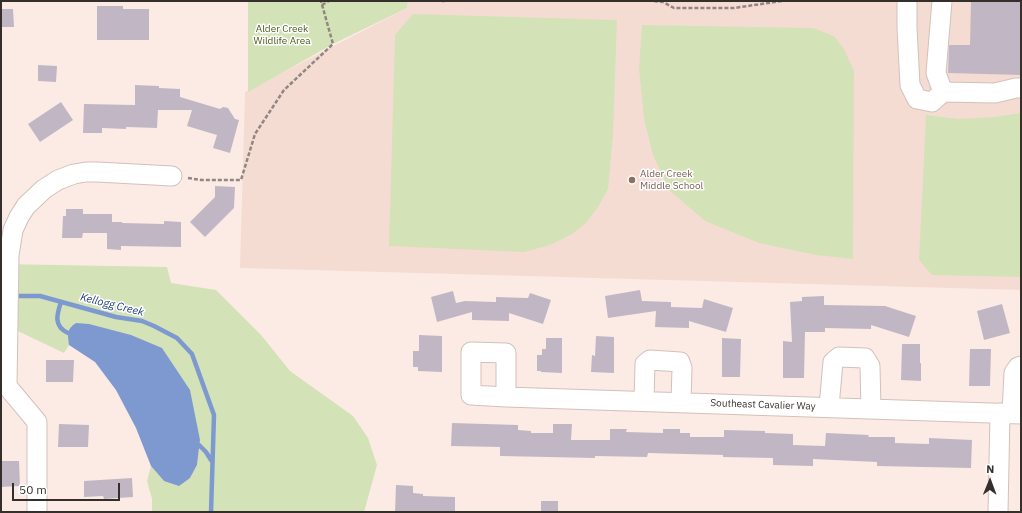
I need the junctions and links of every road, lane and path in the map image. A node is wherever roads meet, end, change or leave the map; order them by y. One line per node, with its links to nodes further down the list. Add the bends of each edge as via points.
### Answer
1 (329, 1): 8 (path)
2 (442, 1): 3 (path)
3 (445, 1)
4 (654, 1): 5 (path, via 663,2 674,8 734,8)
5 (782, 1)
6 (907, 1): 10 (street, via 910,85 917,99 932,102)
7 (942, 1): 10 (street, via 936,73)
8 (322, 3): 11 (path, via 333,44 284,90 255,134 241,180 201,180)
9 (1021, 88): 10 (street, via 995,93)
10 (943, 92)
11 (172, 176): 13 (street, via 97,172 74,174 44,189 26,206 12,230 9,255)
12 (1021, 366): 19 (street, via 1018,366 1014,373)
13 (4, 391): 20 (street, via 37,422)
14 (506, 397): 15 (street, Southeast Cavalier Way)
15 (644, 401): 16 (street, Southeast Cavalier Way); 16 (street, via 645,364 650,360 680,362)
16 (681, 402): 17 (street, Southeast Cavalier Way)
17 (829, 407): 18 (street, Southeast Cavalier Way); 18 (street, via 833,362 839,357 866,358 870,366)
18 (870, 408): 19 (street, Southeast Cavalier Way)
19 (1011, 413): 21 (street)
20 (37, 512)
21 (998, 512)

